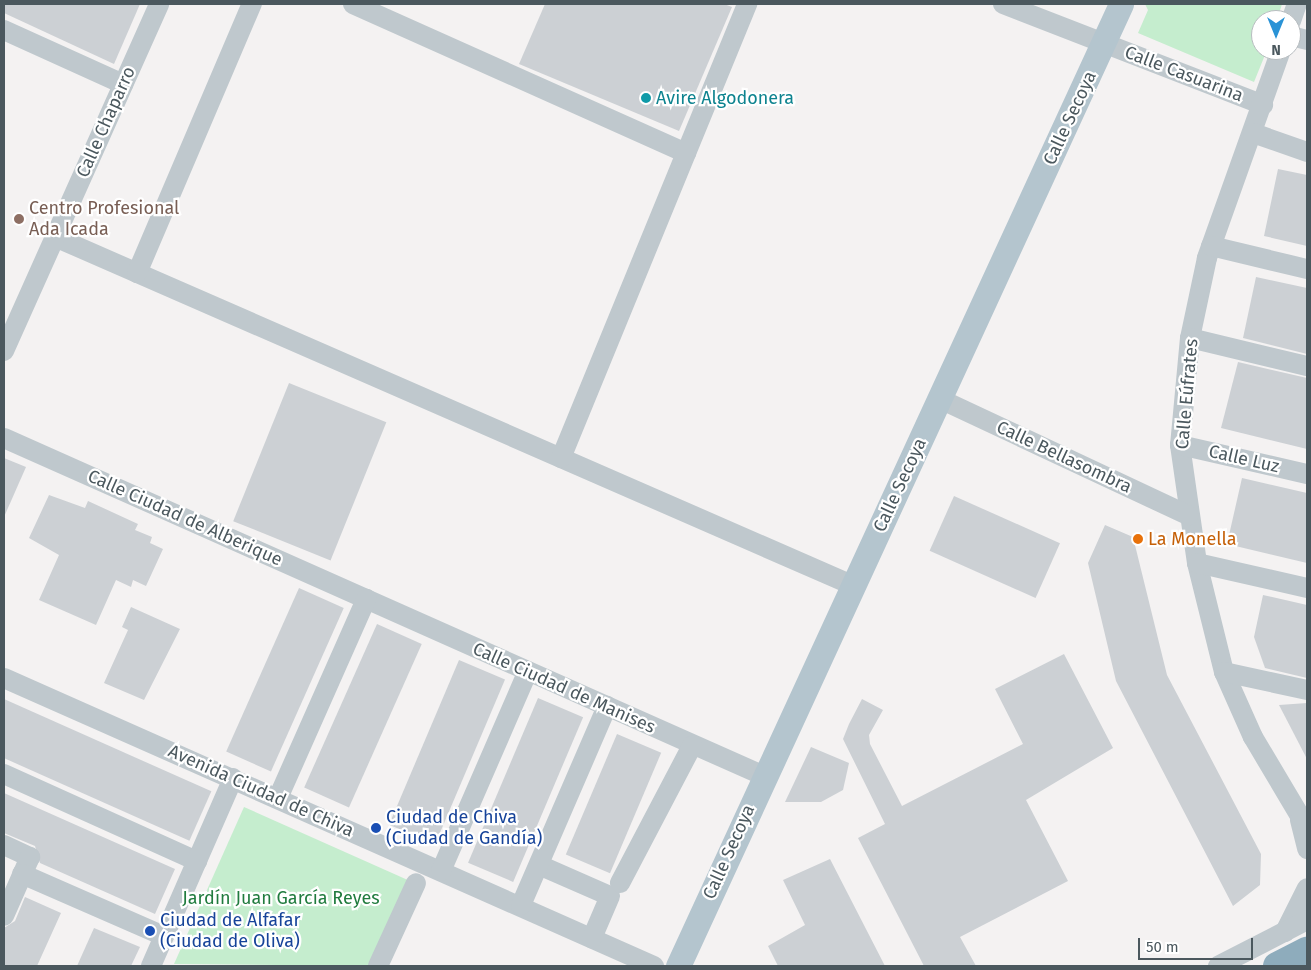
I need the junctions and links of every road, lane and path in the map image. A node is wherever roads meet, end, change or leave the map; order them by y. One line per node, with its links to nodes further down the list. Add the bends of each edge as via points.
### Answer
1 (159, 4): 10 (street, Calle Chaparro)
2 (252, 4): 18 (street)
3 (353, 4): 13 (street)
4 (747, 4): 13 (street)
5 (1003, 4): 8 (street, Calle Casuarina)
6 (1121, 4): 8 (main road, Calle Secoya)
7 (4, 30): 10 (street)
8 (1104, 44): 11 (street, Calle Casuarina); 22 (main road, Calle Secoya)
9 (1278, 60): 11 (street, Calle Eúfrates)
10 (124, 84): 15 (street, Calle Chaparro)
11 (1263, 105): 12 (street, Calle Eúfrates)
12 (1252, 133): 14 (street); 16 (street, Calle Eúfrates)
13 (686, 152): 25 (street)
14 (1307, 152)
15 (55, 237): 18 (street); 20 (street, Calle Chaparro)
16 (1211, 246): 17 (street); 19 (street, Calle Eúfrates)
17 (1307, 269)
18 (137, 273): 25 (street)
19 (1190, 338): 21 (street); 24 (street, Calle Eúfrates)
20 (4, 351)
21 (1307, 366)
22 (940, 399): 27 (street, Calle Bellasombra); 29 (main road, Calle Secoya)
23 (4, 438): 31 (street, Calle Ciudad de Alberique)
24 (1180, 444): 26 (street, Calle Luz); 27 (street, Calle Eúfrates)
25 (561, 458): 29 (street)
26 (1307, 474)
27 (1188, 515): 28 (street, Calle Eúfrates)
28 (1197, 563): 30 (street); 32 (street, Calle Eúfrates)
29 (852, 585): 39 (main road, Calle Secoya)
30 (1307, 588)
31 (362, 608): 34 (street, Calle Ciudad de Manises); 41 (street)
32 (1224, 672): 35 (street); 42 (street, Calle Eúfrates, via 1252,737)
33 (4, 678): 40 (street, Avenida Ciudad de Chiva)
34 (524, 680): 36 (street, Calle Ciudad de Manises); 47 (street)
35 (1307, 690)
36 (607, 706): 37 (street, Calle Ciudad de Manises); 46 (street)
37 (692, 746): 39 (street, Calle Ciudad de Manises); 50 (street)
38 (4, 774): 45 (street)
39 (762, 775): 62 (main road, Calle Secoya)
40 (233, 778): 41 (street, Avenida Ciudad de Chiva); 45 (street)
41 (278, 798): 47 (street, Avenida Ciudad de Chiva)
42 (1304, 824): 44 (street, Calle Eúfrates)
43 (4, 846): 48 (street, via 30,857)
44 (1307, 849)
45 (197, 861): 56 (street)
46 (539, 865): 52 (street); 57 (street, via 610,896)
47 (441, 871): 52 (street, Avenida Ciudad de Chiva)
48 (22, 874): 53 (street); 56 (street)
49 (416, 883): 60 (street)
50 (620, 883)
51 (1307, 888): 55 (street)
52 (521, 905): 57 (street, Avenida Ciudad de Chiva)
53 (4, 916)
54 (1307, 920): 55 (street)
55 (1285, 932): 63 (street)
56 (164, 936): 59 (street)
57 (592, 938): 61 (street, Avenida Ciudad de Chiva)
58 (1307, 951): 64 (highway)
59 (151, 966)
60 (378, 966)
61 (654, 966)
62 (678, 966)
63 (1218, 966)
64 (1277, 966)

